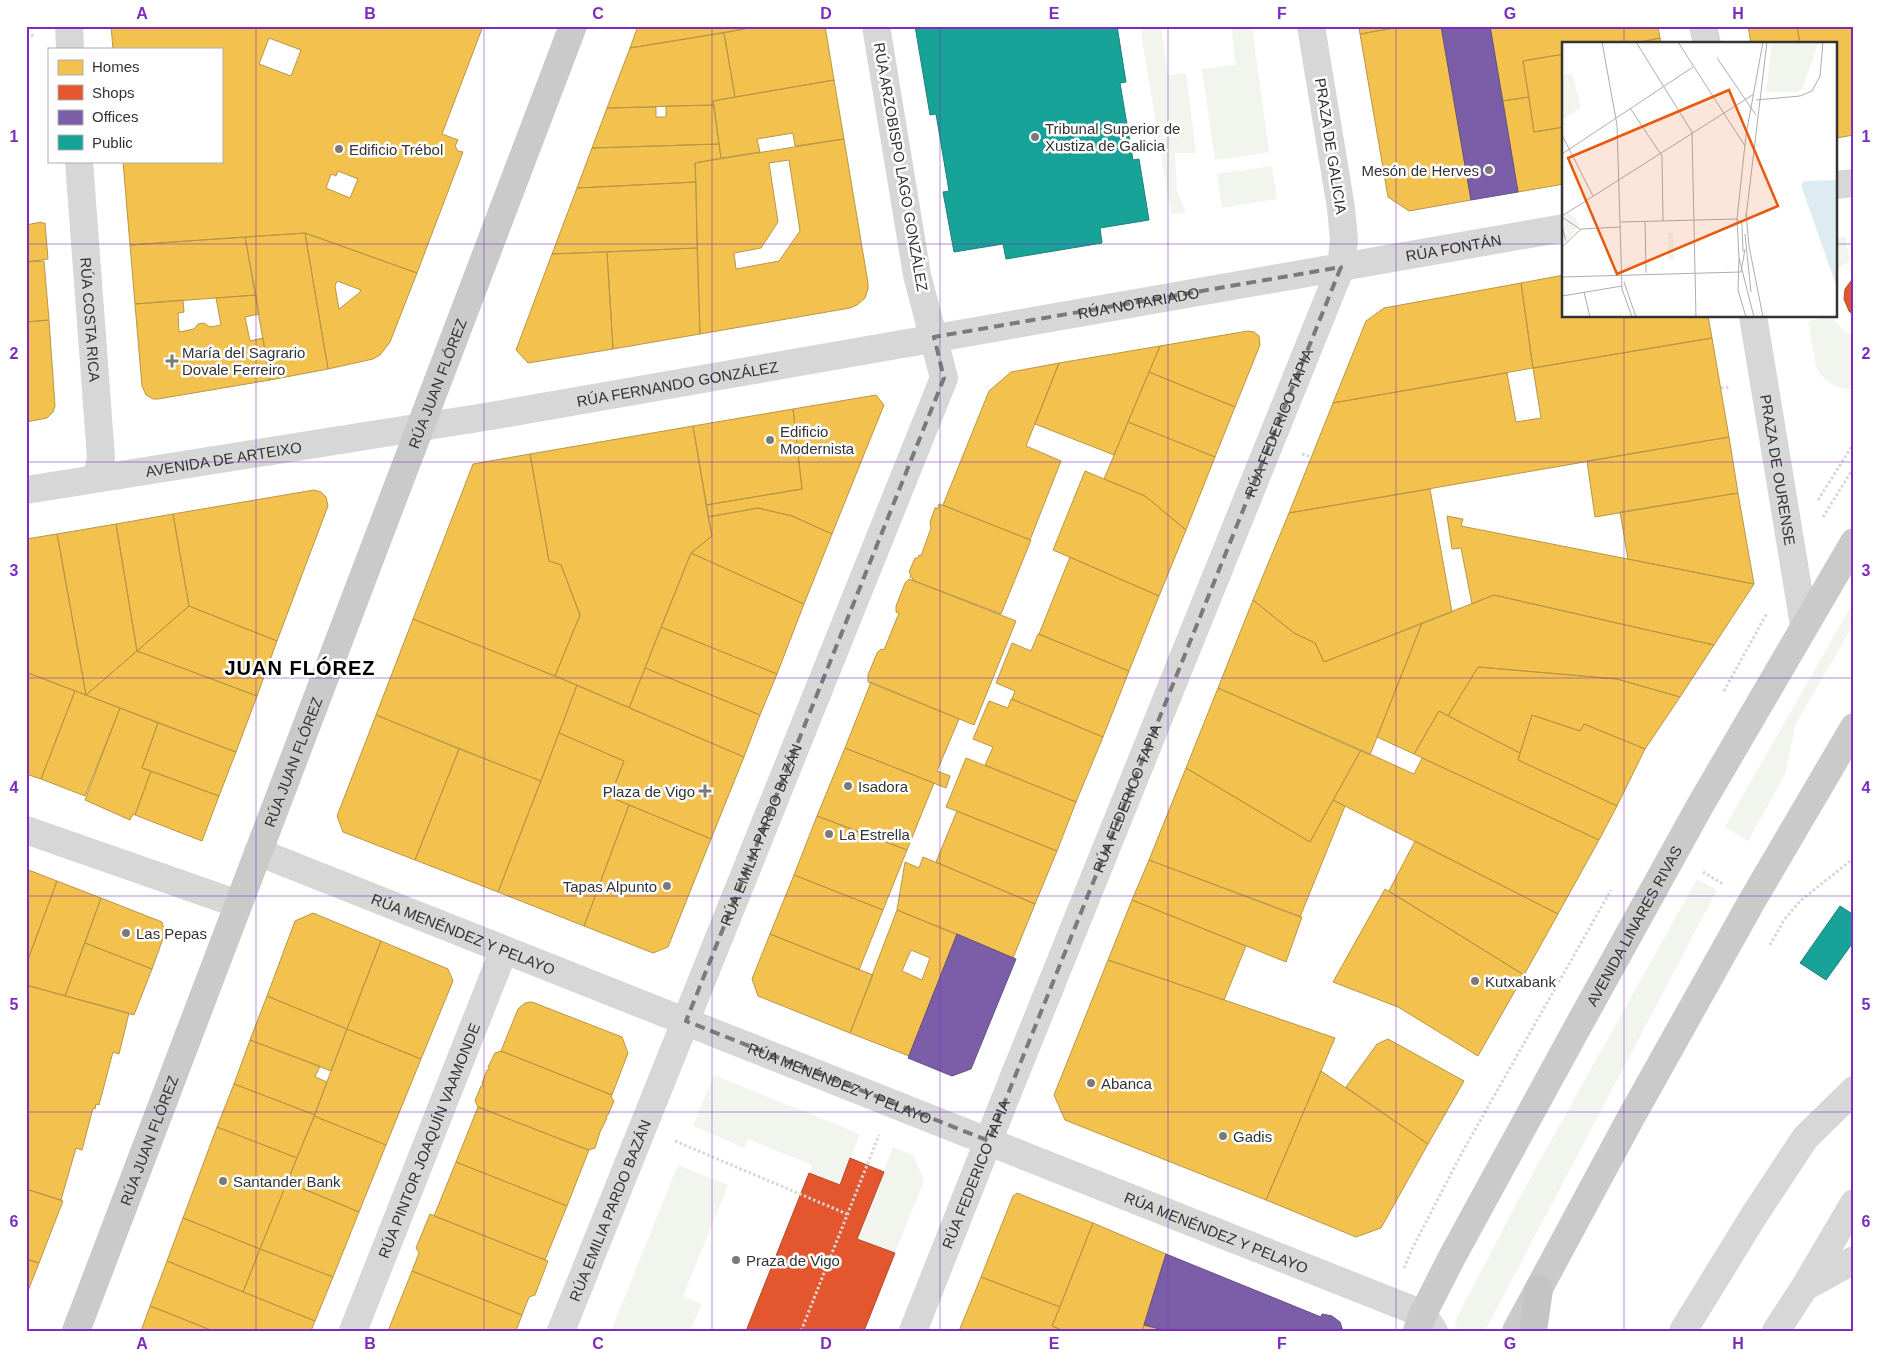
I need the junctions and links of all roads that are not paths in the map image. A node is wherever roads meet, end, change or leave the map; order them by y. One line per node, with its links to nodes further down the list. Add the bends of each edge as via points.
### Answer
1 (68, 26): 7 (street)
2 (572, 26): 15 (main road, RÚA JUAN FLÓREZ)
3 (876, 26): 14 (street, RÚA ARZOBISPO LAGO GONZÁLEZ, via 917,275)
4 (1311, 26): 12 (street, PRAZA DE GALICIA, via 1341,208 1344,240)
5 (1703, 26): 6 (street)
6 (1706, 42)
7 (70, 48)
8 (79, 162): 16 (street, RÚA COSTA RICA, via 102,458)
9 (1854, 183): 10 (street)
10 (1838, 185)
11 (1562, 228): 12 (street, RÚA FONTÁN)
12 (1341, 267): 14 (street, RÚA NOTARIADO); 27 (street, RÚA FEDERICO TAPIA)
13 (1753, 318): 19 (street, PRAZA DE OURENSE)
14 (934, 337): 15 (street, RÚA FERNANDO GONZÁLEZ); 25 (street, RÚA EMILIA PARDO BAZÁN, via 944,378)
15 (420, 427): 16 (street, AVENIDA DE ARTEIXO); 22 (main road, RÚA JUAN FLÓREZ)
16 (97, 478): 17 (street, AVENIDA DE ARTEIXO)
17 (26, 490)
18 (1854, 542): 19 (main road, AVENIDA LINARES RIVAS)
19 (1804, 625): 32 (main road, AVENIDA LINARES RIVAS, via 1570,1039 1452,1258)
20 (1854, 727): 31 (main road, via 1629,1121)
21 (26, 830): 23 (street)
22 (258, 852): 23 (main road, RÚA JUAN FLÓREZ); 24 (street, RÚA MENÉNDEZ Y PELAYO)
23 (238, 904): 33 (main road, RÚA JUAN FLÓREZ)
24 (504, 950): 25 (street, RÚA MENÉNDEZ Y PELAYO); 34 (street, RÚA PINTOR JOAQUÍN VAAMONDE)
25 (686, 1021): 27 (street, RÚA MENÉNDEZ Y PELAYO); 35 (street, RÚA EMILIA PARDO BAZÁN)
26 (1854, 1090): 39 (street, via 1805,1138)
27 (989, 1141): 32 (street, RÚA MENÉNDEZ Y PELAYO); 36 (street, RÚA FEDERICO TAPIA)
28 (1854, 1203): 30 (street)
29 (1854, 1260): 30 (street)
30 (1804, 1288): 40 (street)
31 (1539, 1289): 37 (main road); 38 (highway)
32 (1425, 1325)
33 (76, 1331)
34 (353, 1331)
35 (561, 1331)
36 (913, 1331)
37 (1516, 1331)
38 (1533, 1331)
39 (1683, 1331)
40 (1776, 1331)

